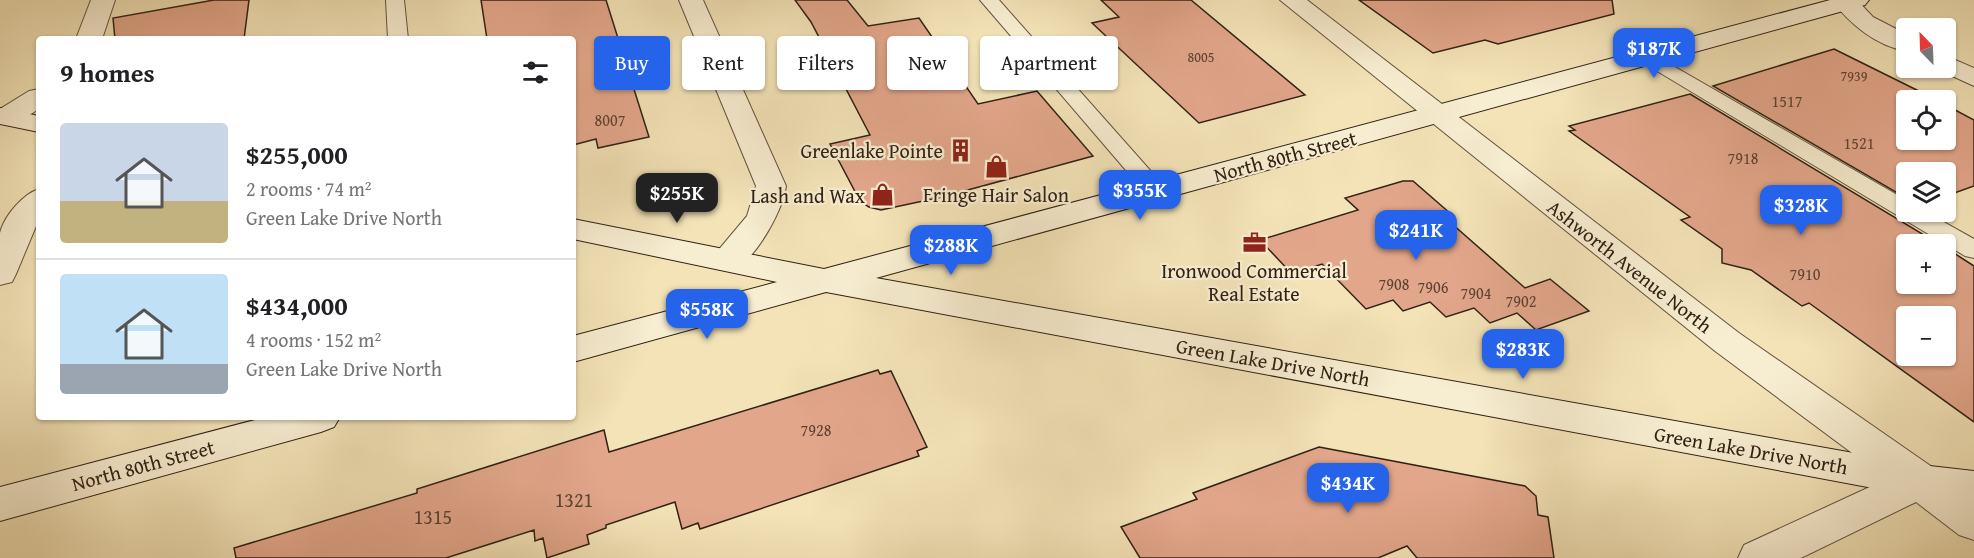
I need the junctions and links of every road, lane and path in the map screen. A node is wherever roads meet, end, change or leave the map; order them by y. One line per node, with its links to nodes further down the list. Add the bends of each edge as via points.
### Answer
1 (103, 0): 7 (street)
2 (395, 0): 8 (lane)
3 (691, 0): 23 (street, via 771,186 766,212)
4 (989, 0): 17 (lane)
5 (1292, 0): 14 (street, Ashworth Avenue North)
6 (1849, 1): 9 (street, via 1864,22); 10 (street, North 80th Street)
7 (89, 36)
8 (398, 36)
9 (1896, 39)
10 (1649, 58): 14 (street, North 80th Street); 19 (lane)
11 (1956, 69): 12 (street)
12 (1974, 78)
13 (36, 99): 15 (street)
14 (1440, 114): 17 (street, North 80th Street); 28 (street, Ashworth Avenue North, via 1736,349)
15 (3, 117): 16 (street)
16 (36, 123)
17 (1156, 191): 25 (street, North 80th Street)
18 (36, 202): 24 (street, via 15,231)
19 (1896, 204)
20 (1927, 222): 22 (lane)
21 (576, 230): 23 (street, Green Lake Drive North)
22 (1974, 250)
23 (726, 260): 25 (street, Green Lake Drive North)
24 (0, 274)
25 (828, 280): 26 (street, North 80th Street); 28 (street, Green Lake Drive North)
26 (576, 348)
27 (310, 420): 30 (street, North 80th Street)
28 (1921, 481): 29 (street, Green Lake Drive North); 31 (street, Ashworth Avenue North); 32 (street)
29 (1974, 487)
30 (0, 504)
31 (1974, 523)
32 (1759, 558)

